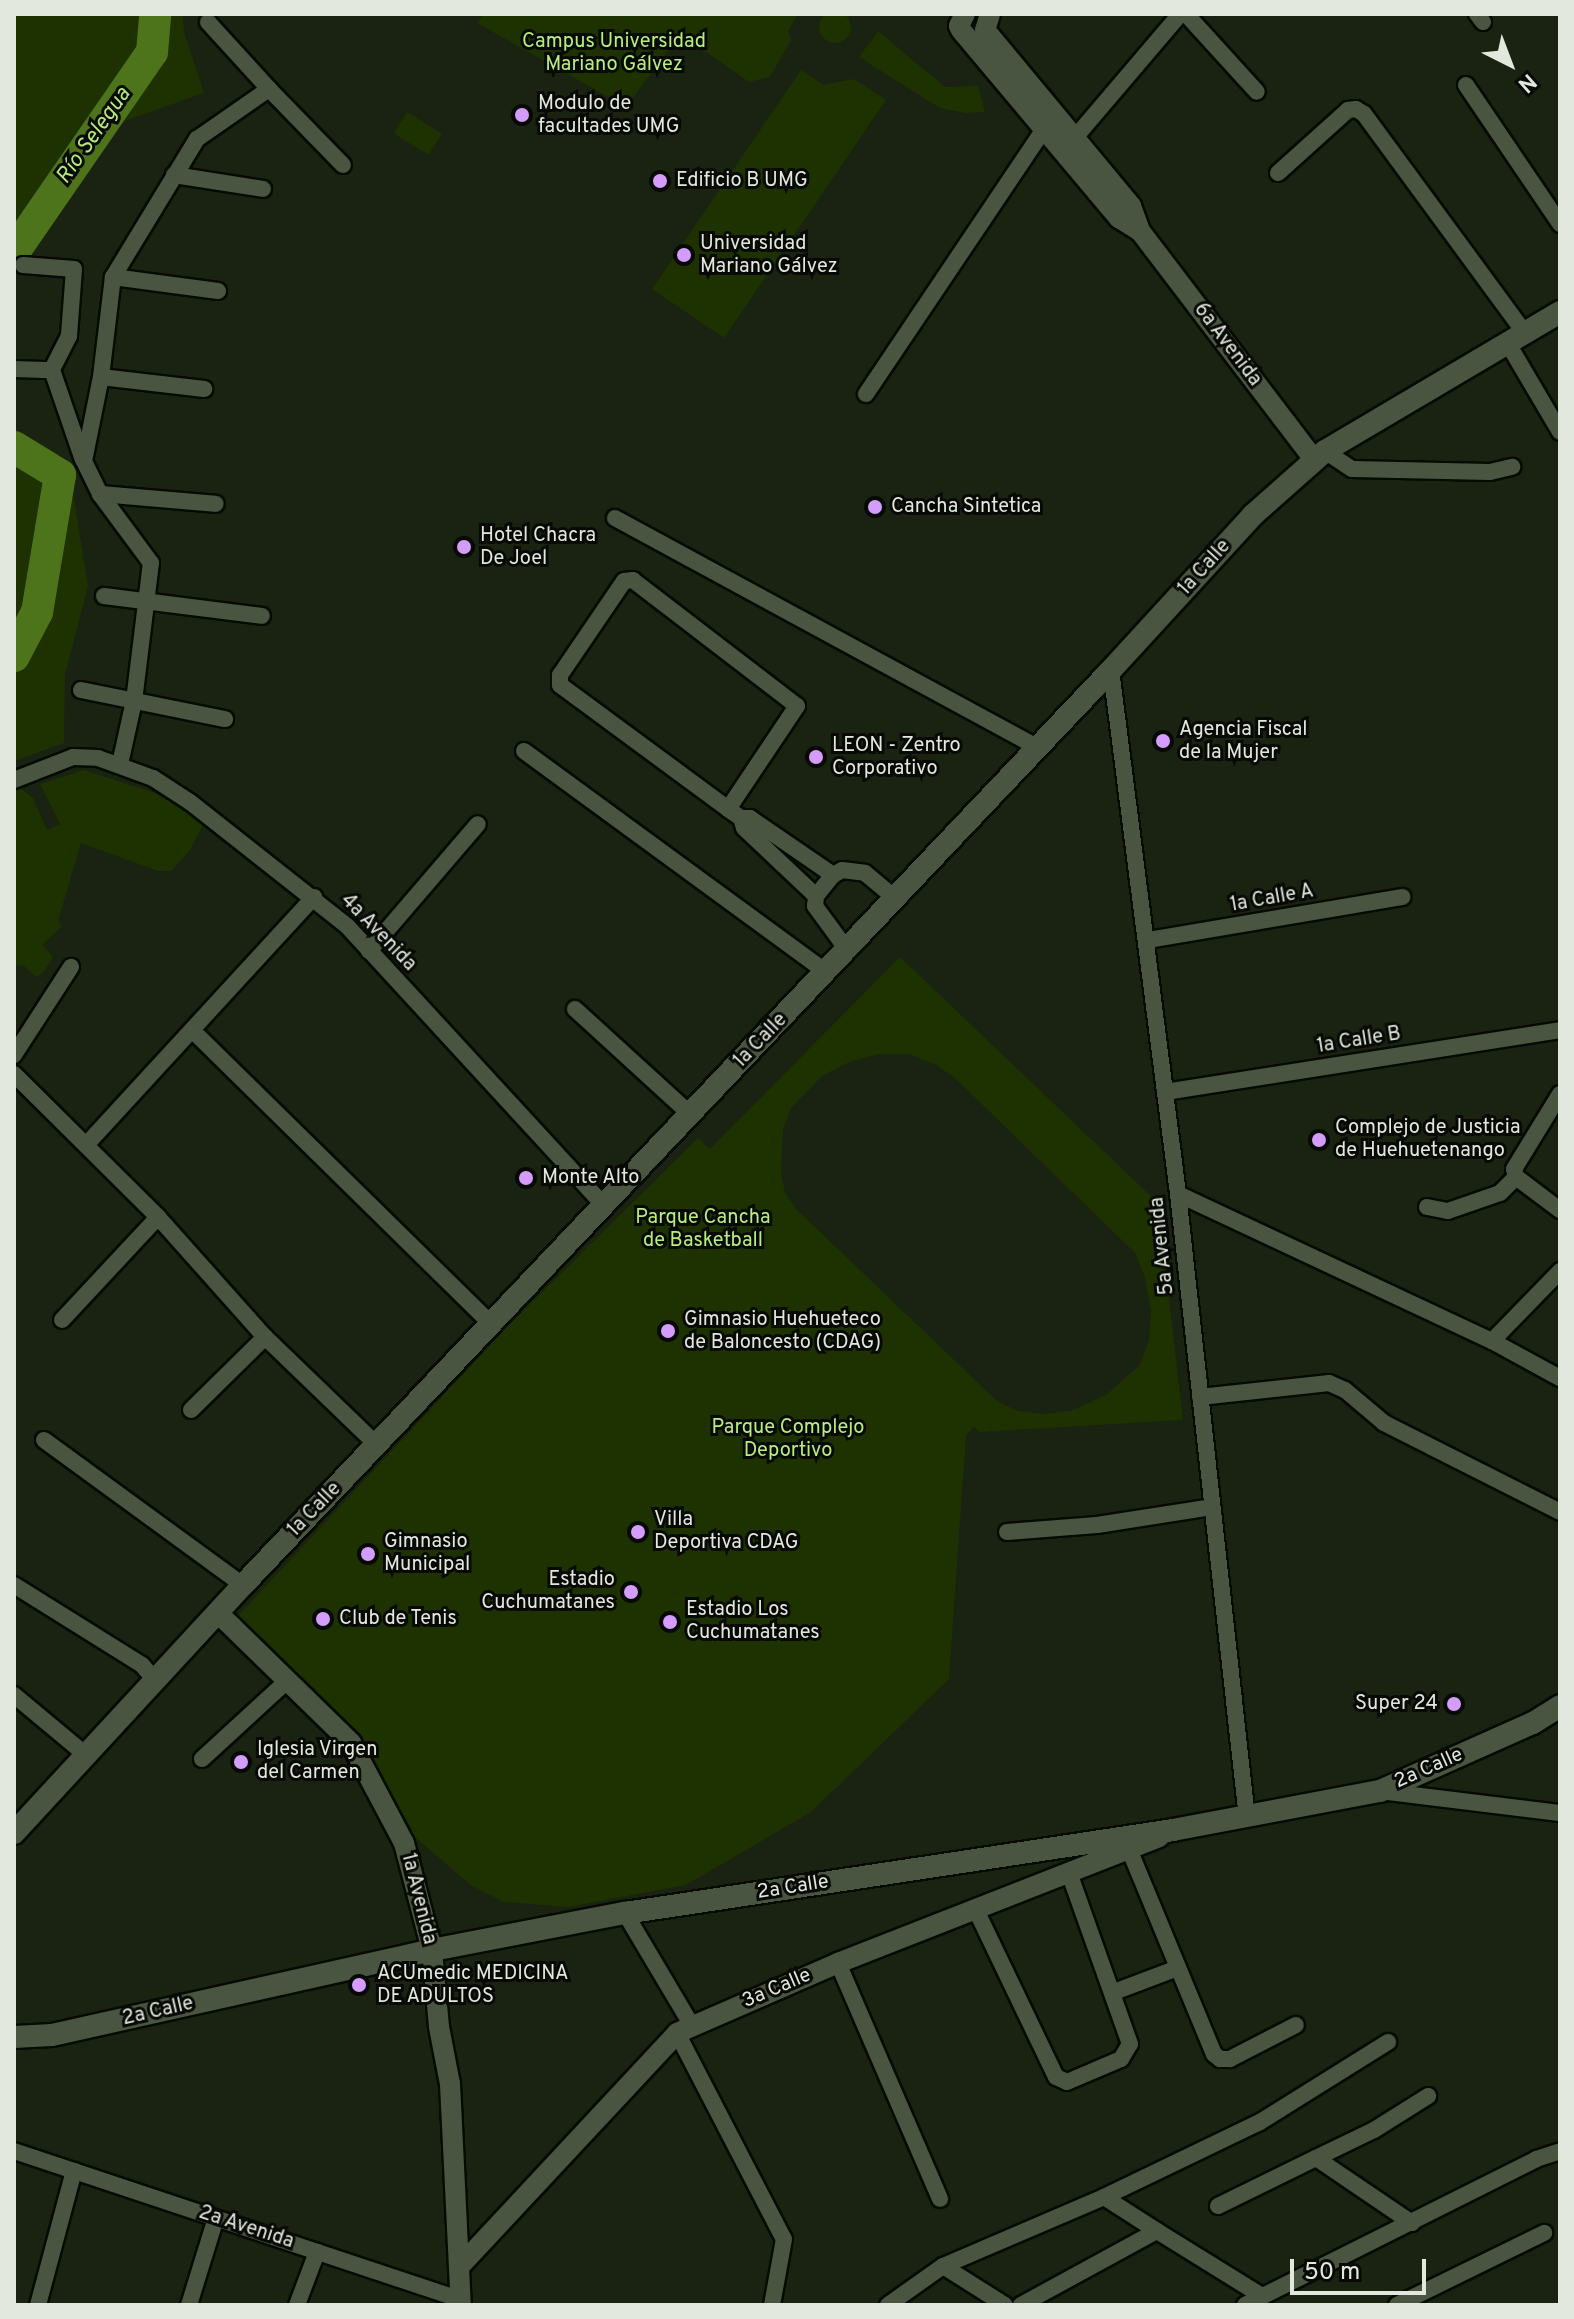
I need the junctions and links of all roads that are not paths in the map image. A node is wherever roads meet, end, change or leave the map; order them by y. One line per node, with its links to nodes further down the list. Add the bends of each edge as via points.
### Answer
1 (1183, 14): 7 (street); 9 (street)
2 (962, 20): 8 (street, 6a Avenida)
3 (208, 22): 6 (street)
4 (987, 22): 9 (street, 6a Avenida)
5 (1466, 85): 14 (street)
6 (269, 89): 10 (street); 12 (street, via 197,139)
7 (1257, 92)
8 (1043, 131): 9 (street, 6a Avenida); 24 (street)
9 (1068, 145): 26 (street, 6a Avenida, via 1119,218 1140,231)
10 (343, 165)
11 (1278, 173): 19 (street, via 1348,110 1364,114)
12 (174, 175): 13 (street); 16 (street)
13 (263, 189)
14 (1560, 224)
15 (23, 265): 21 (street, via 74,269 69,336)
16 (113, 277): 17 (street); 22 (street)
17 (218, 291)
18 (1560, 312): 19 (main road, 1a Calle)
19 (1516, 338): 25 (street); 26 (main road, 1a Calle)
20 (14, 369): 21 (street)
21 (52, 370): 27 (street)
22 (101, 377): 23 (street); 27 (street)
23 (204, 389)
24 (866, 394)
25 (1560, 432)
26 (1319, 455): 28 (street, via 1352,469 1490,472); 35 (main road, 1a Calle, via 1253,515)
27 (84, 461): 29 (street)
28 (1512, 467)
29 (100, 494): 30 (street); 33 (street, via 151,563)
30 (216, 504)
31 (615, 518): 39 (street)
32 (104, 596): 33 (street)
33 (148, 599): 34 (street); 37 (street)
34 (262, 616)
35 (1111, 670): 39 (main road, 1a Calle); 50 (street, 5a Avenida)
36 (81, 690): 37 (street)
37 (134, 701): 38 (street); 41 (street)
38 (225, 719)
39 (1038, 748): 49 (main road, 1a Calle)
40 (524, 751): 54 (street)
41 (120, 764): 42 (street, 4a Avenida, via 73,757); 47 (street, 4a Avenida, via 190,802)
42 (14, 780)
43 (734, 813): 43 (street, via 560,685 560,675 624,581 633,580 797,706); 45 (street, via 750,818); 46 (street)
44 (478, 824): 51 (street)
45 (833, 875): 46 (street); 49 (street, via 842,870 865,873)
46 (816, 896): 52 (street, via 821,918)
47 (314, 897): 51 (street, 4a Avenida); 56 (street)
48 (1402, 897): 50 (street, 1a Calle A)
49 (896, 899): 52 (main road, 1a Calle)
50 (1148, 940): 60 (street, 5a Avenida)
51 (369, 951): 66 (street, 4a Avenida)
52 (848, 951): 54 (main road, 1a Calle)
53 (71, 967): 58 (street)
54 (827, 973): 62 (main road, 1a Calle)
55 (575, 1009): 62 (street)
56 (192, 1030): 63 (street); 72 (street)
57 (1560, 1030): 60 (street, 1a Calle B)
58 (14, 1055)
59 (14, 1074): 63 (street)
60 (1165, 1092): 65 (street, 5a Avenida)
61 (1560, 1094): 64 (street, via 1519,1158)
62 (691, 1115): 66 (main road, 1a Calle)
63 (86, 1145): 69 (street)
64 (1516, 1177): 67 (street, via 1500,1193 1448,1211); 68 (street)
65 (1178, 1194): 74 (street); 76 (street, 5a Avenida)
66 (605, 1206): 72 (main road, 1a Calle)
67 (1427, 1207)
68 (1560, 1210)
69 (158, 1217): 71 (street); 73 (street)
70 (1560, 1271): 74 (street)
71 (62, 1320)
72 (491, 1324): 79 (main road, 1a Calle)
73 (265, 1337): 77 (street); 79 (street)
74 (1492, 1341): 75 (street)
75 (1560, 1378)
76 (1200, 1397): 80 (street, 5a Avenida); 81 (street, via 1329,1383 1384,1423)
77 (191, 1410)
78 (44, 1440): 84 (street)
79 (377, 1445): 84 (main road, 1a Calle)
80 (1212, 1507): 82 (street); 94 (street, 5a Avenida)
81 (1560, 1512)
82 (1007, 1532)
83 (14, 1585): 86 (street, via 142,1665)
84 (243, 1585): 85 (main road, 1a Calle)
85 (218, 1613): 86 (main road, 1a Calle); 87 (street, 1a Avenida)
86 (155, 1680): 90 (main road, 1a Calle)
87 (288, 1680): 91 (street); 101 (street, 1a Avenida, via 351,1743 383,1798 404,1843)
88 (14, 1695): 90 (street)
89 (1560, 1706): 92 (main road, 2a Calle)
90 (86, 1755): 96 (main road, 1a Calle)
91 (202, 1759)
92 (1380, 1791): 93 (street); 94 (main road, 2a Calle)
93 (1560, 1813)
94 (1247, 1818): 95 (main road, 2a Calle)
95 (1173, 1830): 97 (street, 3a Calle); 100 (main road, 2a Calle)
96 (14, 1833)
97 (1129, 1849): 98 (street, 3a Calle); 103 (street)
98 (1069, 1873): 99 (street, 3a Calle); 104 (street)
99 (976, 1910): 102 (street, 3a Calle); 104 (street, via 1060,2080 1067,2082 1125,2054 1130,2044)
100 (625, 1913): 101 (main road, 2a Calle); 106 (street)
101 (432, 1950): 107 (main road, 2a Calle, via 52,2035); 122 (street, 1a Avenida, via 450,2084)
102 (838, 1963): 106 (street, 3a Calle); 115 (street)
103 (1178, 1968): 104 (street); 105 (street, via 1208,2046 1220,2059 1230,2059)
104 (1114, 1992)
105 (1296, 2025)
106 (684, 2029): 122 (street, 3a Calle); 129 (street, via 784,2239)
107 (14, 2037)
108 (1388, 2042): 114 (street, via 1260,2122)
109 (1428, 2096): 112 (street)
110 (14, 2151): 113 (street, 2a Avenida)
111 (1560, 2151): 118 (street)
112 (1316, 2158): 116 (street); 118 (street)
113 (74, 2171): 117 (street, 2a Avenida); 126 (street)
114 (1104, 2197): 119 (street); 123 (street)
115 (940, 2199)
116 (1218, 2206)
117 (216, 2218): 121 (street, 2a Avenida); 127 (street)
118 (1412, 2223): 124 (street)
119 (1157, 2231): 124 (street); 132 (street)
120 (1544, 2233): 134 (street)
121 (317, 2252): 125 (street, 2a Avenida); 128 (street)
122 (461, 2265): 125 (street, 1a Avenida)
123 (943, 2266): 130 (street); 131 (street)
124 (1262, 2296): 133 (street)
125 (467, 2303)
126 (38, 2305)
127 (189, 2305)
128 (297, 2305)
129 (772, 2305)
130 (888, 2305)
131 (1005, 2305)
132 (1021, 2305)
133 (1245, 2305)
134 (1397, 2305)

